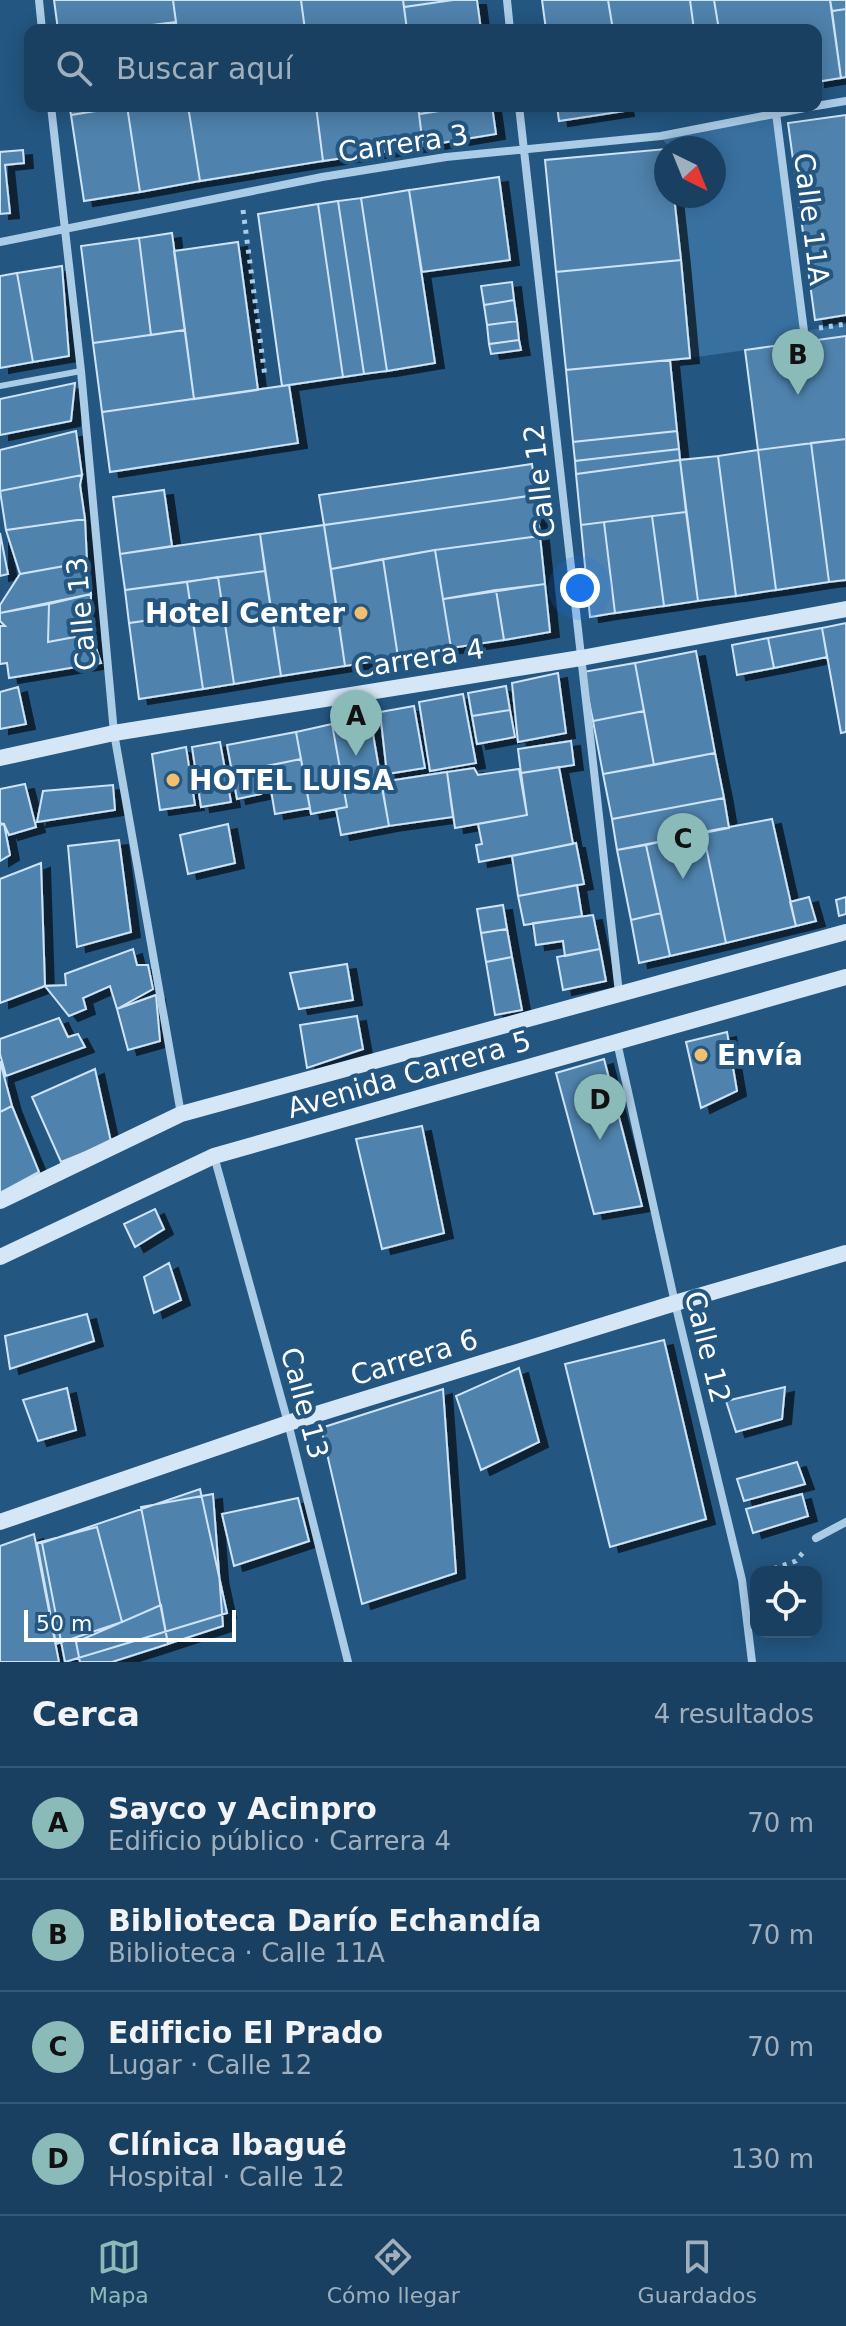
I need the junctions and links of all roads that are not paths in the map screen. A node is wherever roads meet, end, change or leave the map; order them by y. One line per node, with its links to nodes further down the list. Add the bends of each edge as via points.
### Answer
1 (39, 0): 3 (street)
2 (507, 0): 4 (street)
3 (41, 24)
4 (509, 24)
5 (846, 101): 6 (street, Carrera 3)
6 (822, 105)
7 (52, 112): 12 (street, Calle 13)
8 (520, 112): 11 (street, Calle 12)
9 (782, 112): 10 (street, Carrera 3)
10 (776, 113): 11 (street, Carrera 3, via 661,136); 14 (street, Calle 11A)
11 (524, 149): 12 (street, Carrera 3, via 368,169); 18 (street, Calle 12)
12 (66, 229): 13 (street, Carrera 3); 15 (street, Calle 13)
13 (0, 242)
14 (804, 331)
15 (81, 371): 16 (lane); 19 (street, Calle 13)
16 (0, 386)
17 (846, 609): 18 (main road, Carrera 4)
18 (581, 658): 19 (main road, Carrera 4); 23 (street, Calle 12)
19 (114, 733): 20 (main road, Carrera 4); 25 (street, Calle 13)
20 (0, 758)
21 (846, 932): 23 (main road, Avenida Carrera 5)
22 (846, 977): 24 (main road, Avenida Carrera 5)
23 (619, 993): 25 (main road, Avenida Carrera 5)
24 (617, 1042): 26 (main road, Avenida Carrera 5); 30 (street, Calle 12)
25 (181, 1114): 27 (main road, Avenida Carrera 5)
26 (214, 1156): 29 (main road, Avenida Carrera 5); 31 (street, Calle 13)
27 (0, 1201)
28 (846, 1253): 30 (main road, Carrera 6)
29 (0, 1257)
30 (675, 1303): 31 (main road, Carrera 6); 36 (street, Calle 12, via 742,1580)
31 (288, 1423): 32 (main road, Carrera 6); 35 (street, Calle 13)
32 (0, 1522)
33 (846, 1522): 34 (street)
34 (816, 1538)
35 (348, 1662)
36 (752, 1662)

